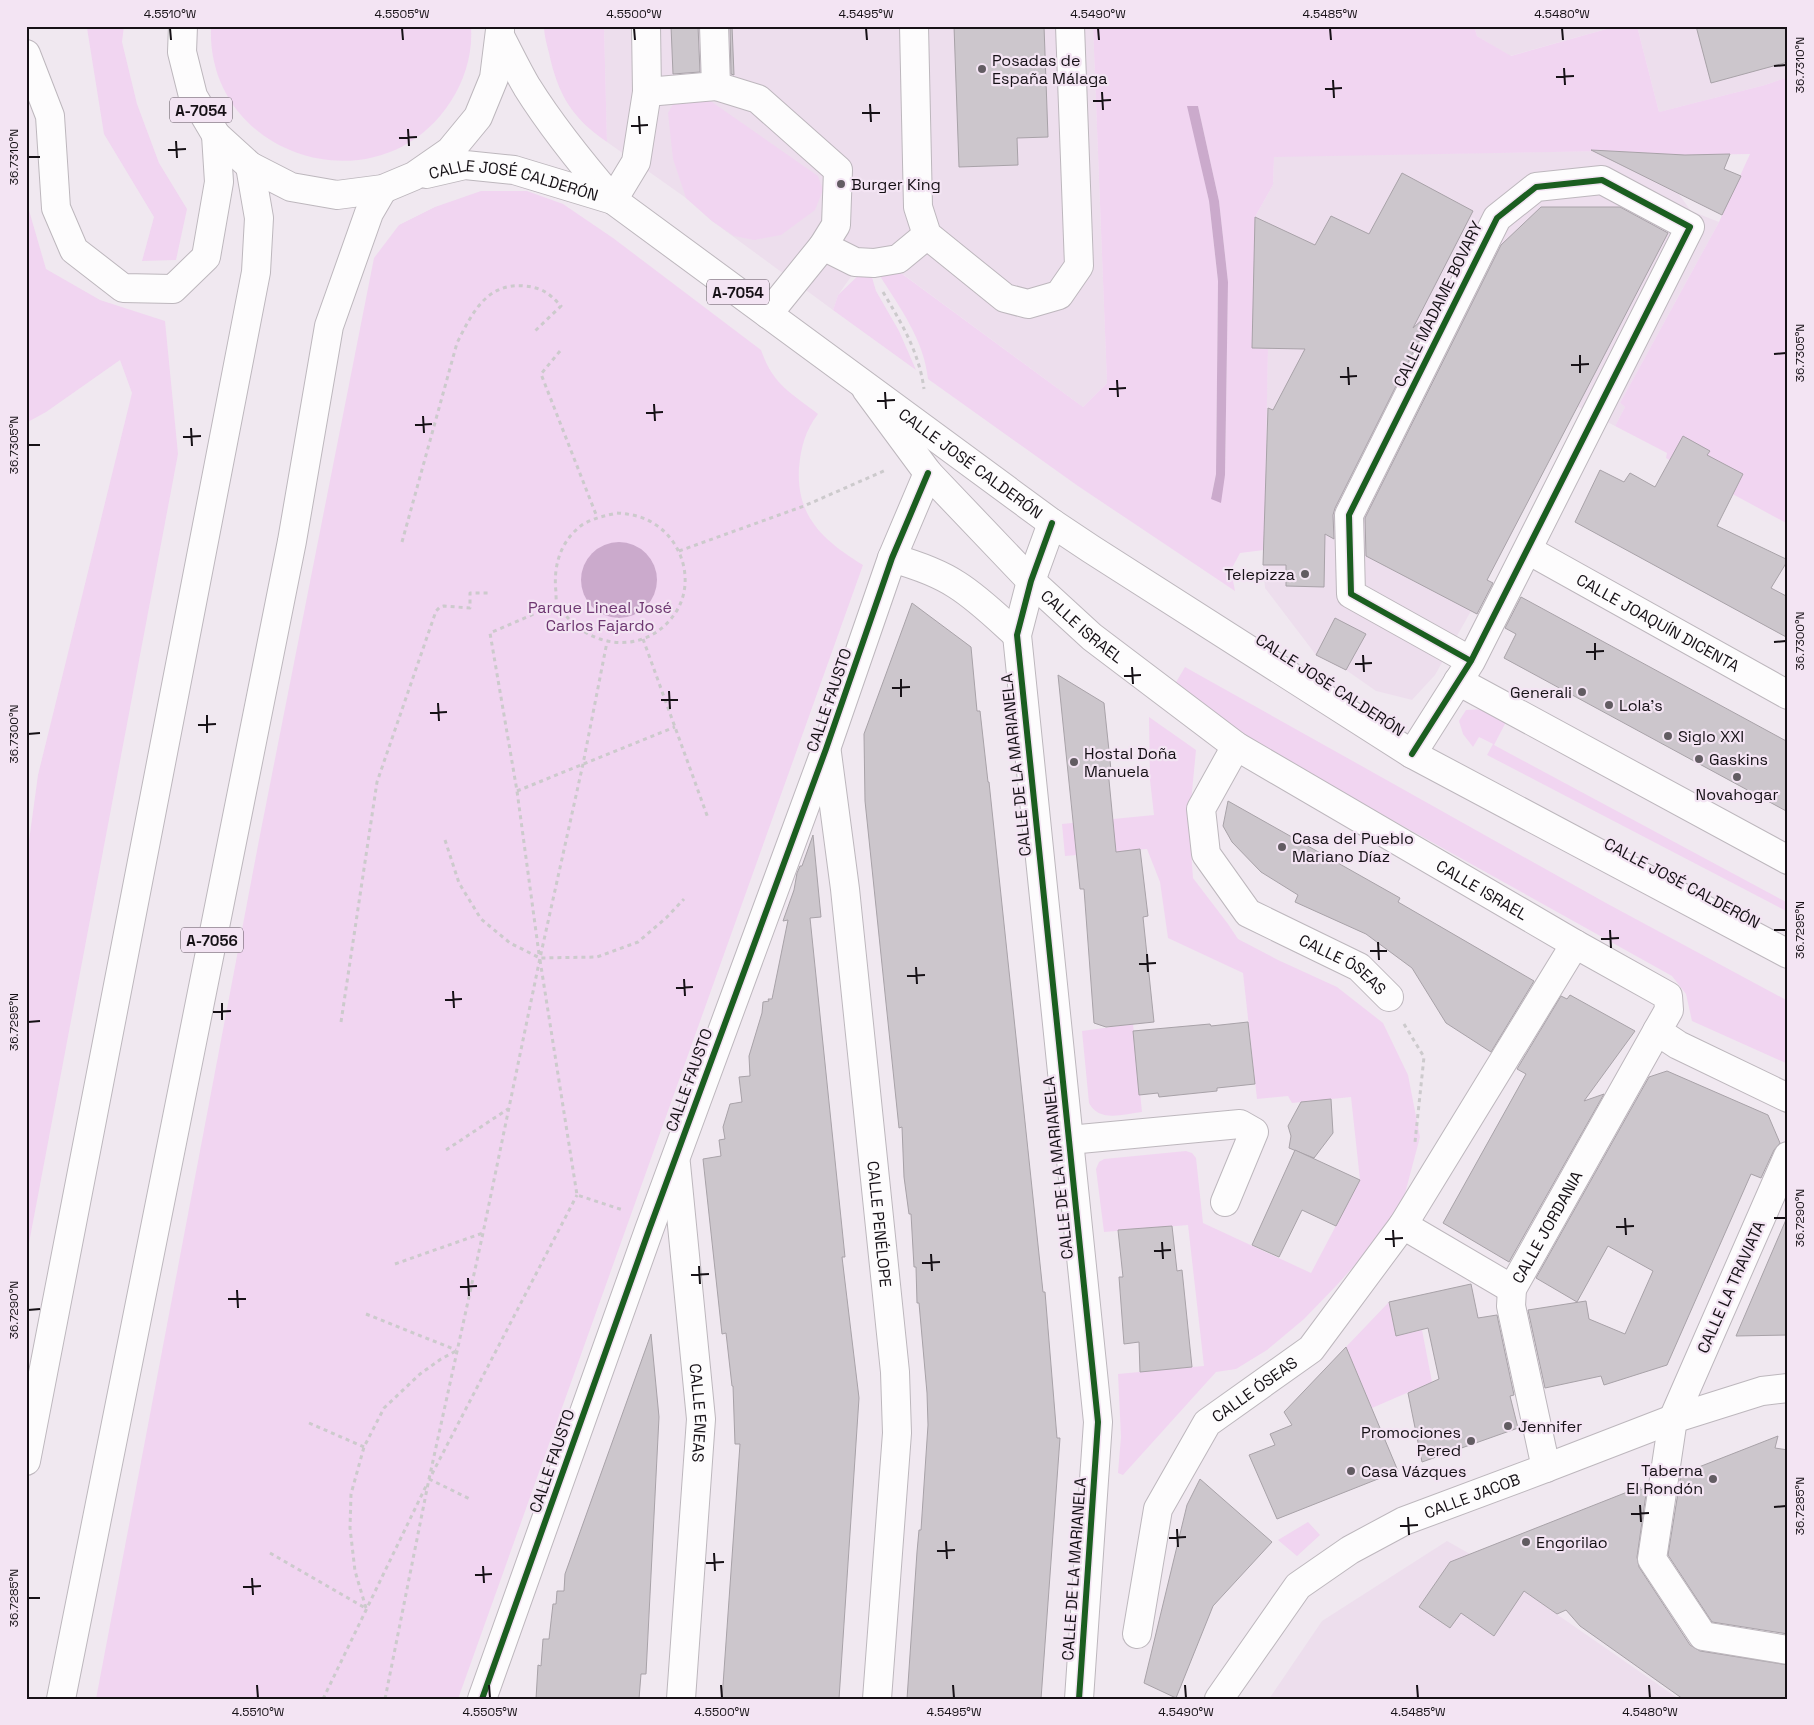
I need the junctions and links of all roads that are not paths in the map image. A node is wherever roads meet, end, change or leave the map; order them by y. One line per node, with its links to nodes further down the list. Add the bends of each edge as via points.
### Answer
1 (646, 26): 9 (street)
2 (714, 26): 8 (street)
3 (914, 26): 15 (street, via 918,207)
4 (1070, 26): 15 (street, via 1079,266 1060,294 1028,304 1005,298)
5 (181, 30): 10 (street, A-7054, via 182,52 193,96)
6 (500, 31): 12 (street, A-7054, via 494,78 478,118 450,151); 14 (street, CALLE JOSÉ CALDERÓN / A-7054, via 527,86 558,133)
7 (26, 54): 10 (street, via 50,116 56,208 74,250 123,288 174,289 206,257 219,182)
8 (716, 86): 9 (street); 16 (street, via 758,99 838,170 836,225)
9 (647, 92): 14 (street, via 636,162)
10 (216, 135): 11 (street, A-7054)
11 (250, 166): 13 (street, A-7054, via 291,187 337,195); 44 (street, via 259,218 254,282)
12 (414, 176): 13 (street, A-7054); 14 (street, CALLE JOSÉ CALDERÓN / A-7054, via 465,165 514,170)
13 (383, 189): 48 (street, A-7056, via 370,212 328,326 290,550)
14 (613, 200): 17 (street, CALLE JOSÉ CALDERÓN / A-7054)
15 (927, 235): 16 (street, via 898,259 874,263 854,262)
16 (823, 246): 17 (street)
17 (768, 314): 18 (street, CALLE JOSÉ CALDERÓN / A-7054)
18 (862, 384): 19 (street); 20 (street, CALLE JOSÉ CALDERÓN / A-7054)
19 (928, 473): 22 (street, CALLE FAUSTO); 23 (street, CALLE ISRAEL)
20 (1052, 523): 23 (street); 29 (street, CALLE JOSÉ CALDERÓN / A-7054)
21 (1528, 550): 25 (street, CALLE MADAME BOVARY); 25 (street, CALLE MADAME BOVARY, via 1690,228 1602,180 1536,187 1497,218 1349,515 1351,594); 26 (street, CALLE JOAQUÍN DICENTA)
22 (892, 558): 24 (street, via 955,584); 28 (street, CALLE FAUSTO)
23 (1031, 581): 24 (street, CALLE ISRAEL); 27 (street, CALLE ISRAEL, via 1092,637)
24 (1017, 634): 36 (street, CALLE DE LA MARIANELA)
25 (1465, 671): 29 (street, CALLE MADAME BOVARY); 30 (street)
26 (1788, 695)
27 (1236, 746): 31 (street, CALLE ISRAEL); 33 (street, CALLE ÓSEAS, via 1202,809 1206,854 1248,914 1359,967)
28 (826, 749): 38 (street, CALLE FAUSTO); 51 (street, CALLE PENÉLOPE, via 845,889 895,1372 897,1433)
29 (1412, 754): 32 (street, CALLE JOSÉ CALDERÓN / A-7054)
30 (1788, 860)
31 (1575, 944): 34 (street, CALLE ISRAEL, via 1668,996 1669,1010); 40 (street, CALLE ÓSEAS)
32 (1788, 954)
33 (1389, 997)
34 (1657, 1031): 35 (street, via 1678,1045); 41 (street, CALLE JORDANIA)
35 (1788, 1098)
36 (1069, 1140): 39 (street, CALLE DE LA MARIANELA, via 1240,1124 1254,1132); 52 (street, CALLE DE LA MARIANELA, via 1098,1422)
37 (1788, 1156): 43 (street, CALLE LA TRAVIATA)
38 (675, 1158): 49 (street, CALLE FAUSTO); 50 (street, CALLE ENEAS, via 701,1419)
39 (1225, 1202)
40 (1403, 1225): 41 (street); 46 (street, CALLE ÓSEAS, via 1312,1349 1207,1423 1158,1509)
41 (1512, 1289): 45 (street, CALLE JORDANIA, via 1511,1306)
42 (1788, 1388): 43 (street, CALLE JACOB, via 1762,1391)
43 (1673, 1419): 45 (street, CALLE JACOB); 47 (street, CALLE LA TRAVIATA, via 1652,1559 1703,1636)
44 (26, 1461)
45 (1546, 1468): 53 (street, CALLE JACOB, via 1404,1522 1320,1570 1298,1586)
46 (1137, 1634)
47 (1788, 1650)
48 (61, 1699)
49 (482, 1699)
50 (681, 1699)
51 (877, 1699)
52 (1079, 1699)
53 (1219, 1699)

